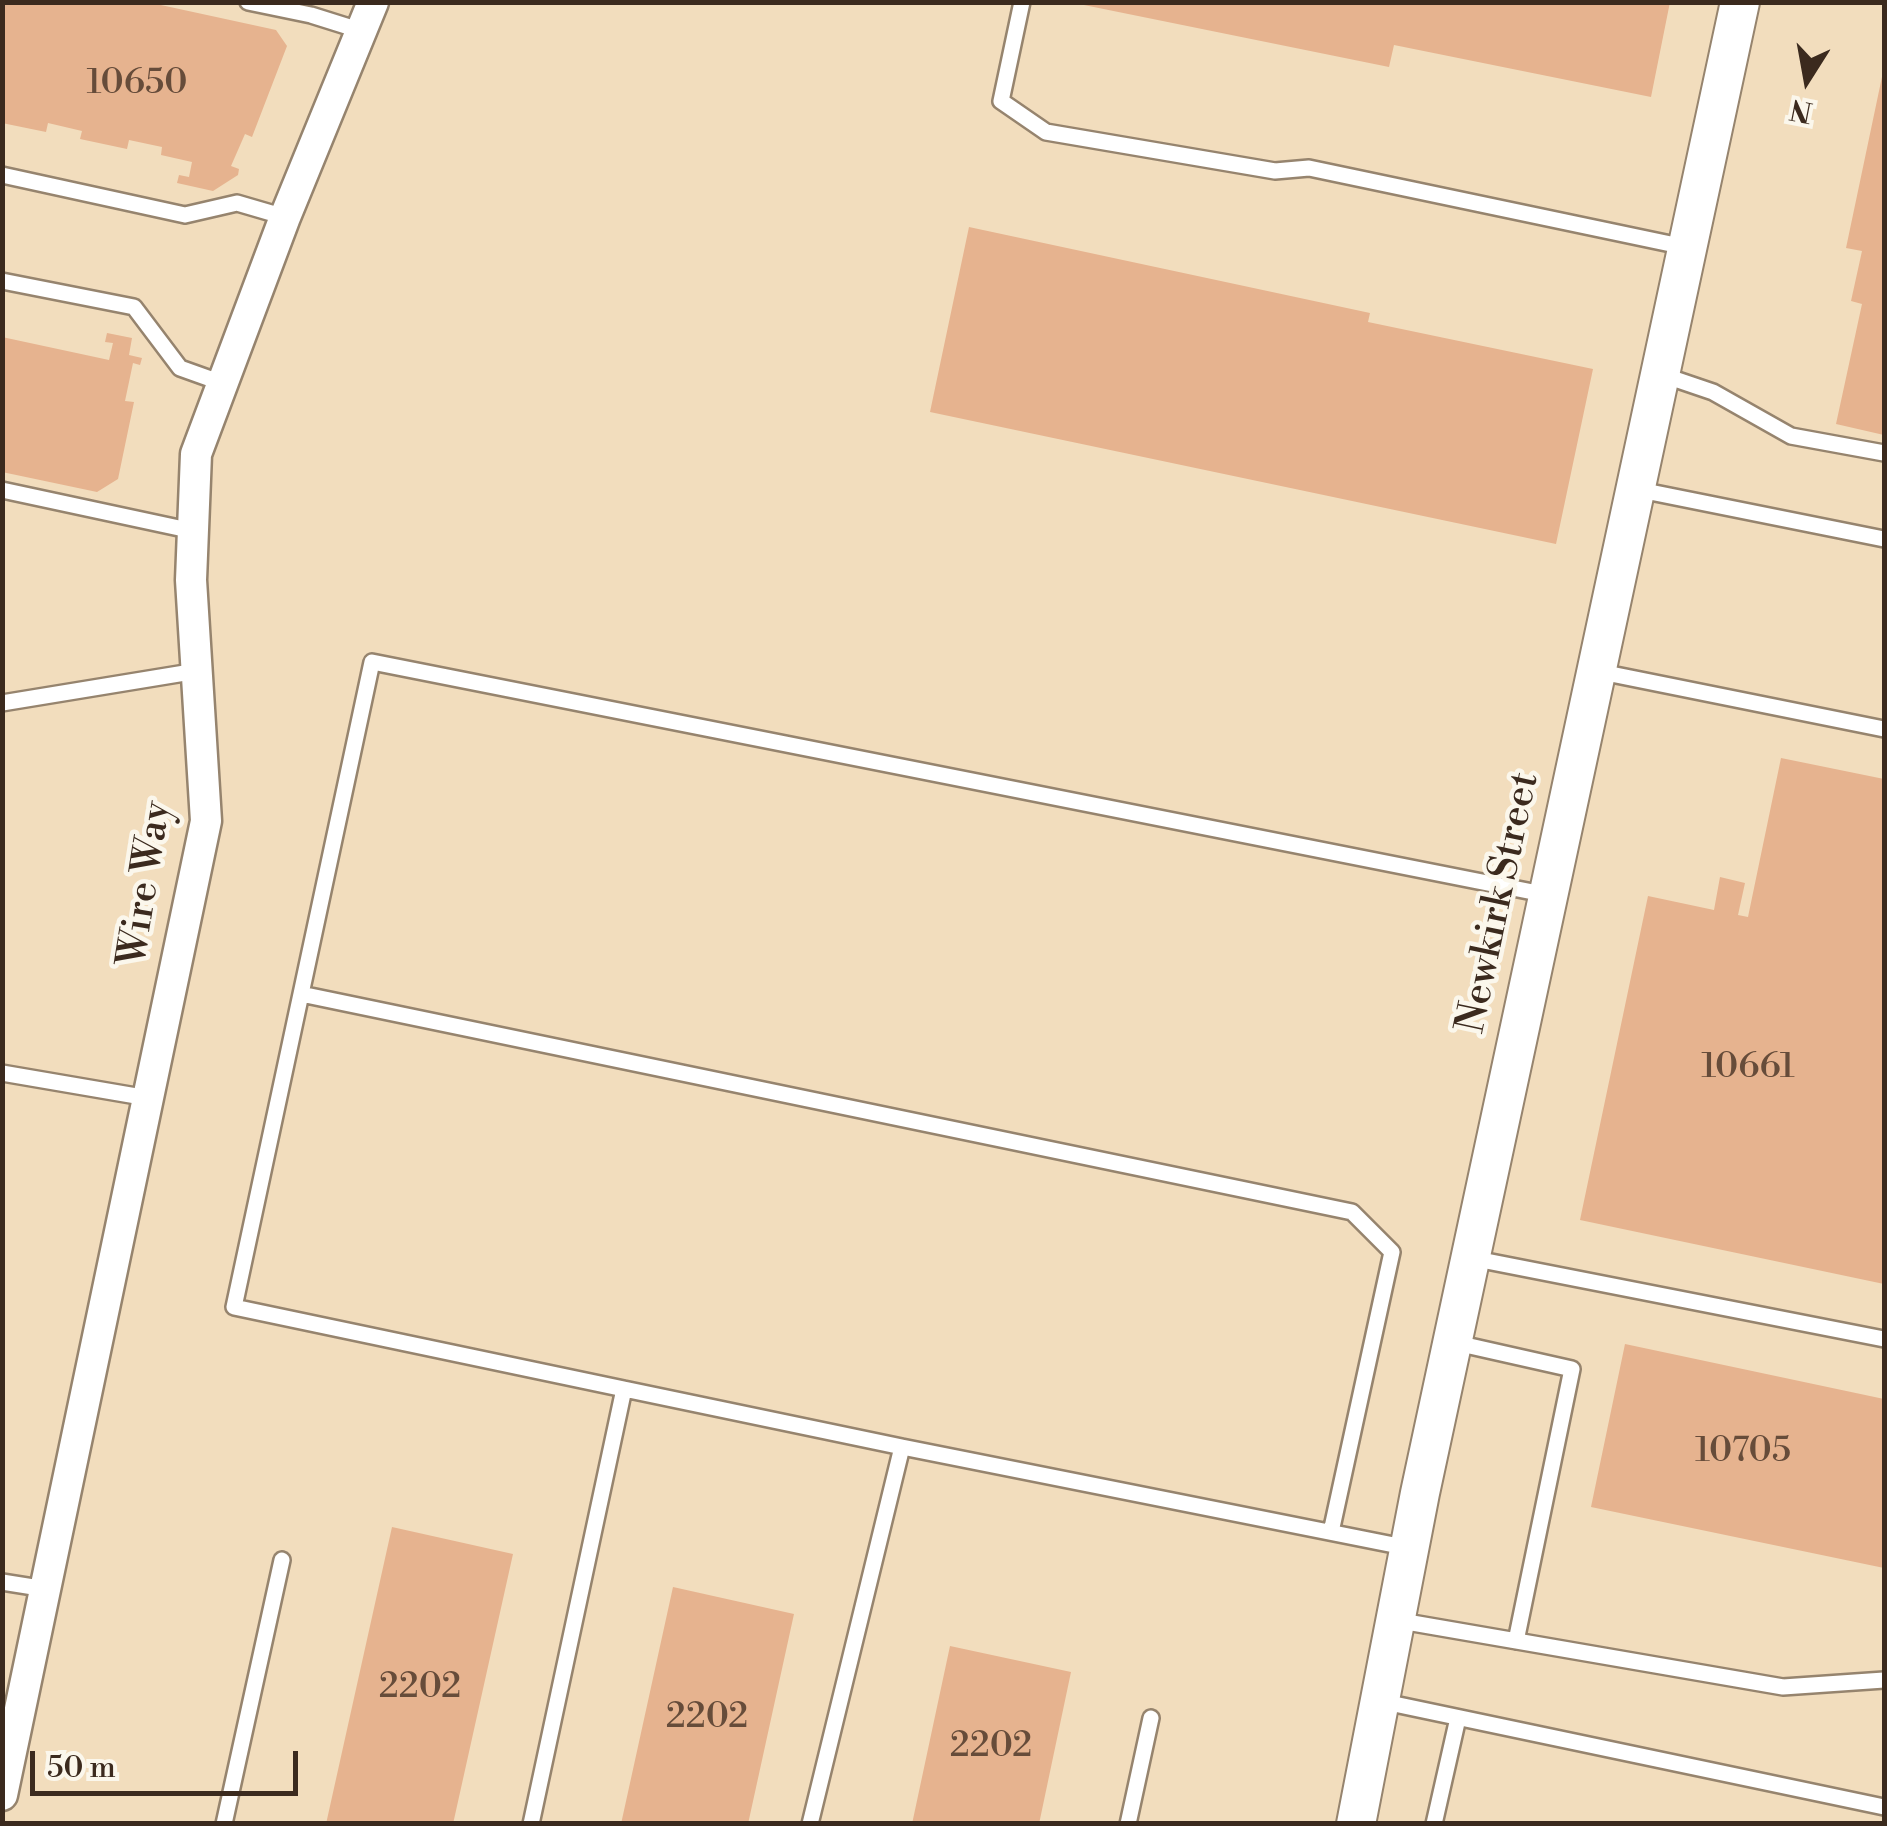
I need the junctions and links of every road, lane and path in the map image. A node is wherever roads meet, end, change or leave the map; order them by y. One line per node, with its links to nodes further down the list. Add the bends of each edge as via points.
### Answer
1 (248, 2): 5 (lane)
2 (374, 2): 5 (street, Wire Way)
3 (1022, 2): 8 (lane, via 1001,101 1046,132 1274,171 1310,168)
4 (1740, 2): 8 (street, Newkirk Street)
5 (362, 31): 7 (street, Wire Way)
6 (2, 175): 7 (lane, via 185,216 237,203)
7 (285, 217): 11 (street, Wire Way)
8 (1687, 248): 10 (street, Newkirk Street)
9 (2, 282): 11 (lane, via 134,307 180,368)
10 (1660, 374): 12 (lane, via 1713,392 1791,436); 13 (street, Newkirk Street)
11 (222, 383): 15 (street, Wire Way, via 196,454)
12 (1884, 453)
13 (1635, 489): 16 (lane); 18 (street, Newkirk Street)
14 (2, 490): 15 (lane)
15 (193, 531): 17 (street, Wire Way)
16 (1884, 539)
17 (196, 670): 19 (lane); 24 (street, Wire Way, via 206,821)
18 (1596, 671): 20 (lane); 21 (street, Newkirk Street)
19 (2, 703)
20 (1884, 729)
21 (1548, 895): 22 (lane, via 372,662); 25 (street, Newkirk Street)
22 (301, 994): 28 (lane, via 234,1307); 30 (lane, via 1352,1212 1392,1252)
23 (2, 1073): 24 (lane)
24 (148, 1098): 34 (street, Wire Way)
25 (1470, 1258): 26 (lane); 27 (street, Newkirk Street)
26 (1884, 1340)
27 (1452, 1342): 31 (street, Newkirk Street); 36 (lane, via 1572,1369)
28 (624, 1389): 29 (lane); 44 (lane)
29 (902, 1447): 30 (lane); 45 (lane)
30 (1331, 1532): 31 (lane)
31 (1409, 1548): 35 (street, Newkirk Street)
32 (282, 1560): 43 (lane)
33 (2, 1582): 34 (lane)
34 (46, 1589): 41 (street, Wire Way)
35 (1395, 1620): 36 (lane); 38 (street, Newkirk Street)
36 (1516, 1641): 37 (lane, via 1783,1687)
37 (1884, 1680)
38 (1380, 1702): 40 (lane); 47 (street, Newkirk Street)
39 (1151, 1718): 46 (lane)
40 (1458, 1718): 42 (lane); 48 (lane)
41 (2, 1795)
42 (1884, 1806)
43 (224, 1824)
44 (530, 1824)
45 (810, 1824)
46 (1128, 1824)
47 (1356, 1824)
48 (1434, 1824)

